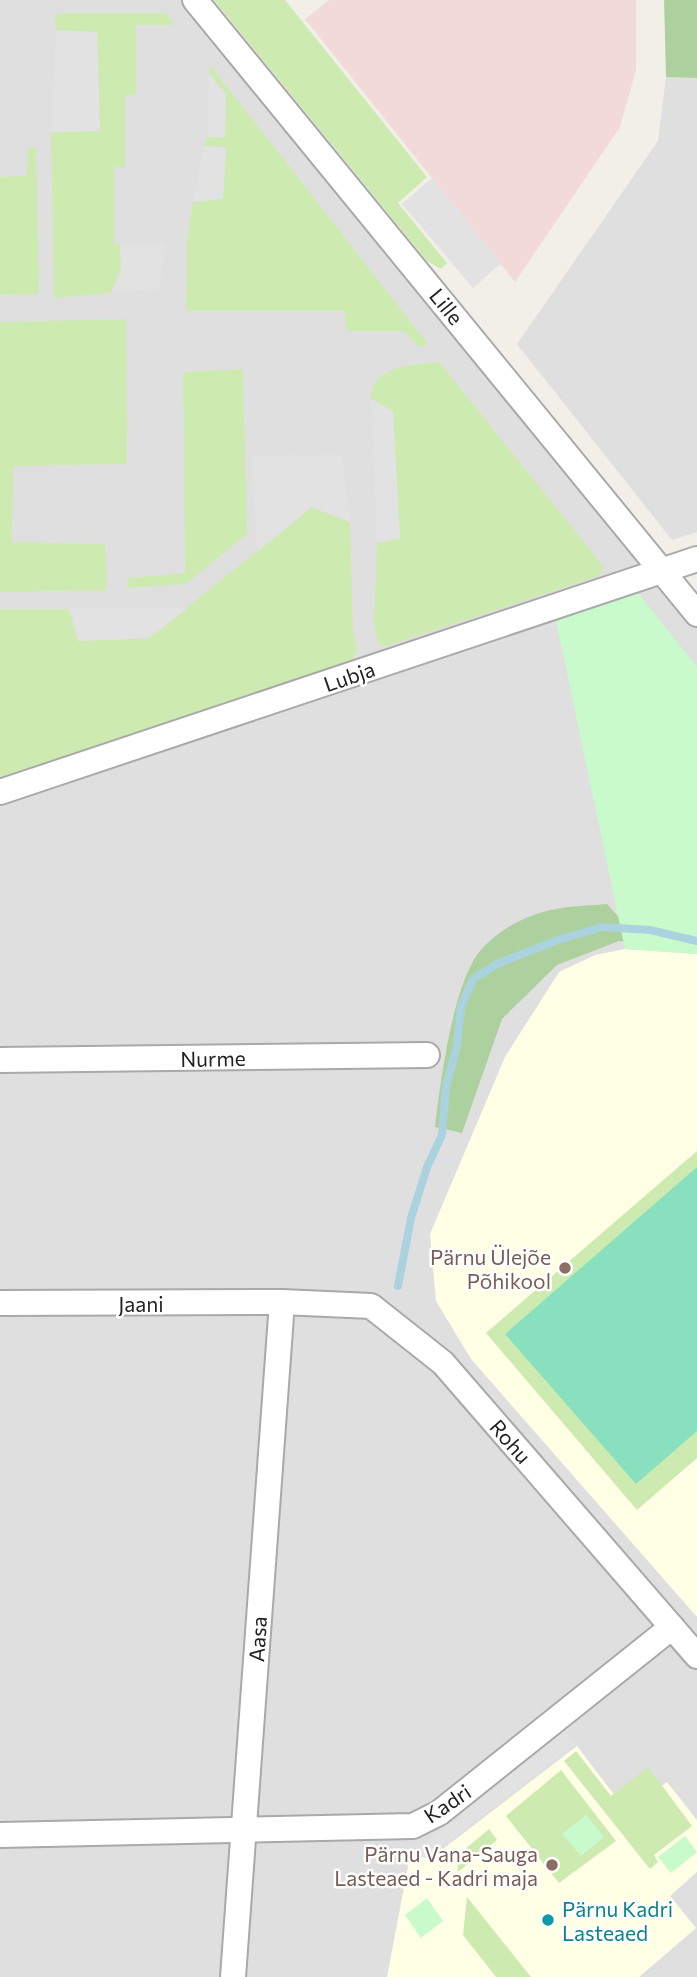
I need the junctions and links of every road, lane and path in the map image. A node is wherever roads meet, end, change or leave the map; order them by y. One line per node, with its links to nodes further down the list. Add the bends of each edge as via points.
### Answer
1 (195, 0): 3 (street, Lille)
2 (697, 559): 3 (street, Lubja)
3 (662, 570): 4 (street, Lille); 5 (street, Lubja)
4 (697, 614)
5 (0, 792)
6 (426, 1055): 7 (street, Nurme)
7 (0, 1060)
8 (282, 1302): 9 (street, Jaani); 10 (street, Rohu, via 371,1306 443,1363); 12 (street, Aasa)
9 (0, 1303)
10 (672, 1627): 11 (street, Rohu); 12 (street, Kadri, via 439,1813 413,1826)
11 (697, 1656)
12 (243, 1831): 13 (street, Kadri); 14 (street, Aasa)
13 (0, 1835)
14 (233, 1977)

